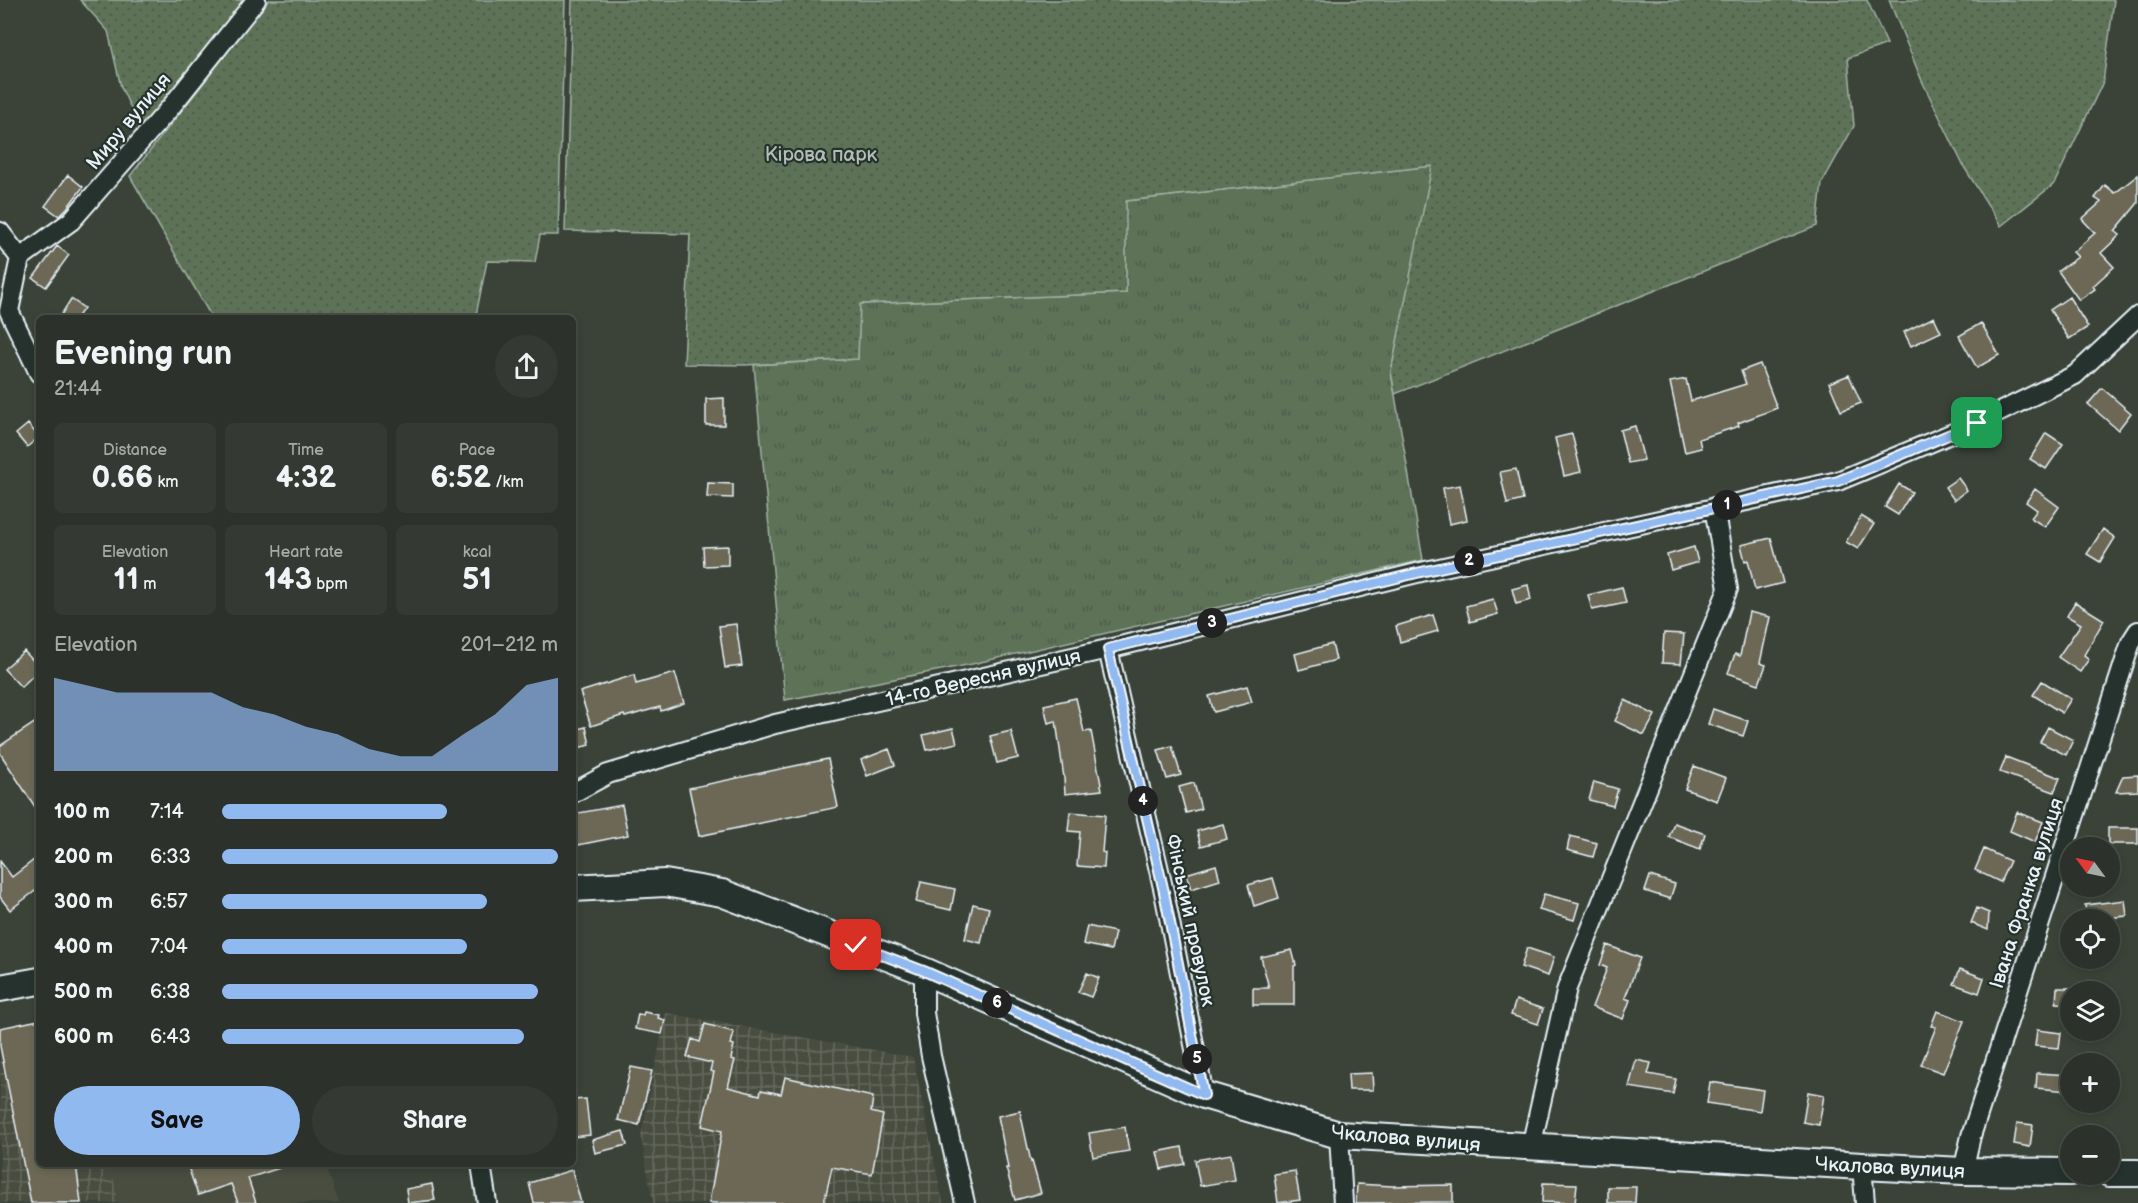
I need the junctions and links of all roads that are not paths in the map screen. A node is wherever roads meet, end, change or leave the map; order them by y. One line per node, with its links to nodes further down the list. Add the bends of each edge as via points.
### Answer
1 (256, 0): 3 (street, Миру вулиця, via 170,108 71,222)
2 (0, 232): 3 (street)
3 (20, 258): 4 (street)
4 (5, 315): 6 (street)
5 (2138, 316): 7 (street, 14-го Вересня вулиця, via 2075,375 1977,423 1838,481)
6 (36, 368)
7 (1714, 507): 9 (street, 14-го Вересня вулиця, via 1421,572); 17 (street, via 1728,589 1567,988)
8 (2138, 631): 20 (street, Івана Франка вулиця, via 2131,642)
9 (1108, 649): 10 (street, 14-го Вересня вулиця, via 775,724 608,774); 15 (street, Фінський провулок, via 1164,892)
10 (576, 791)
11 (576, 888): 12 (main road, Чкалова вулиця, via 665,883 722,893)
12 (924, 971): 15 (main road, Чкалова вулиця); 25 (street, via 929,1046)
13 (36, 982): 14 (main road)
14 (0, 988)
15 (1204, 1095): 16 (main road, Чкалова вулиця)
16 (1339, 1135): 17 (main road, Чкалова вулиця); 26 (street)
17 (1531, 1147): 18 (main road, Чкалова вулиця)
18 (1862, 1166): 20 (main road, Чкалова вулиця); 27 (street)
19 (482, 1167): 24 (street)
20 (1963, 1171): 21 (main road, Чкалова вулиця)
21 (2060, 1172)
22 (2120, 1173): 23 (main road)
23 (2138, 1173)
24 (488, 1203)
25 (965, 1203)
26 (1343, 1203)
27 (1865, 1203)

